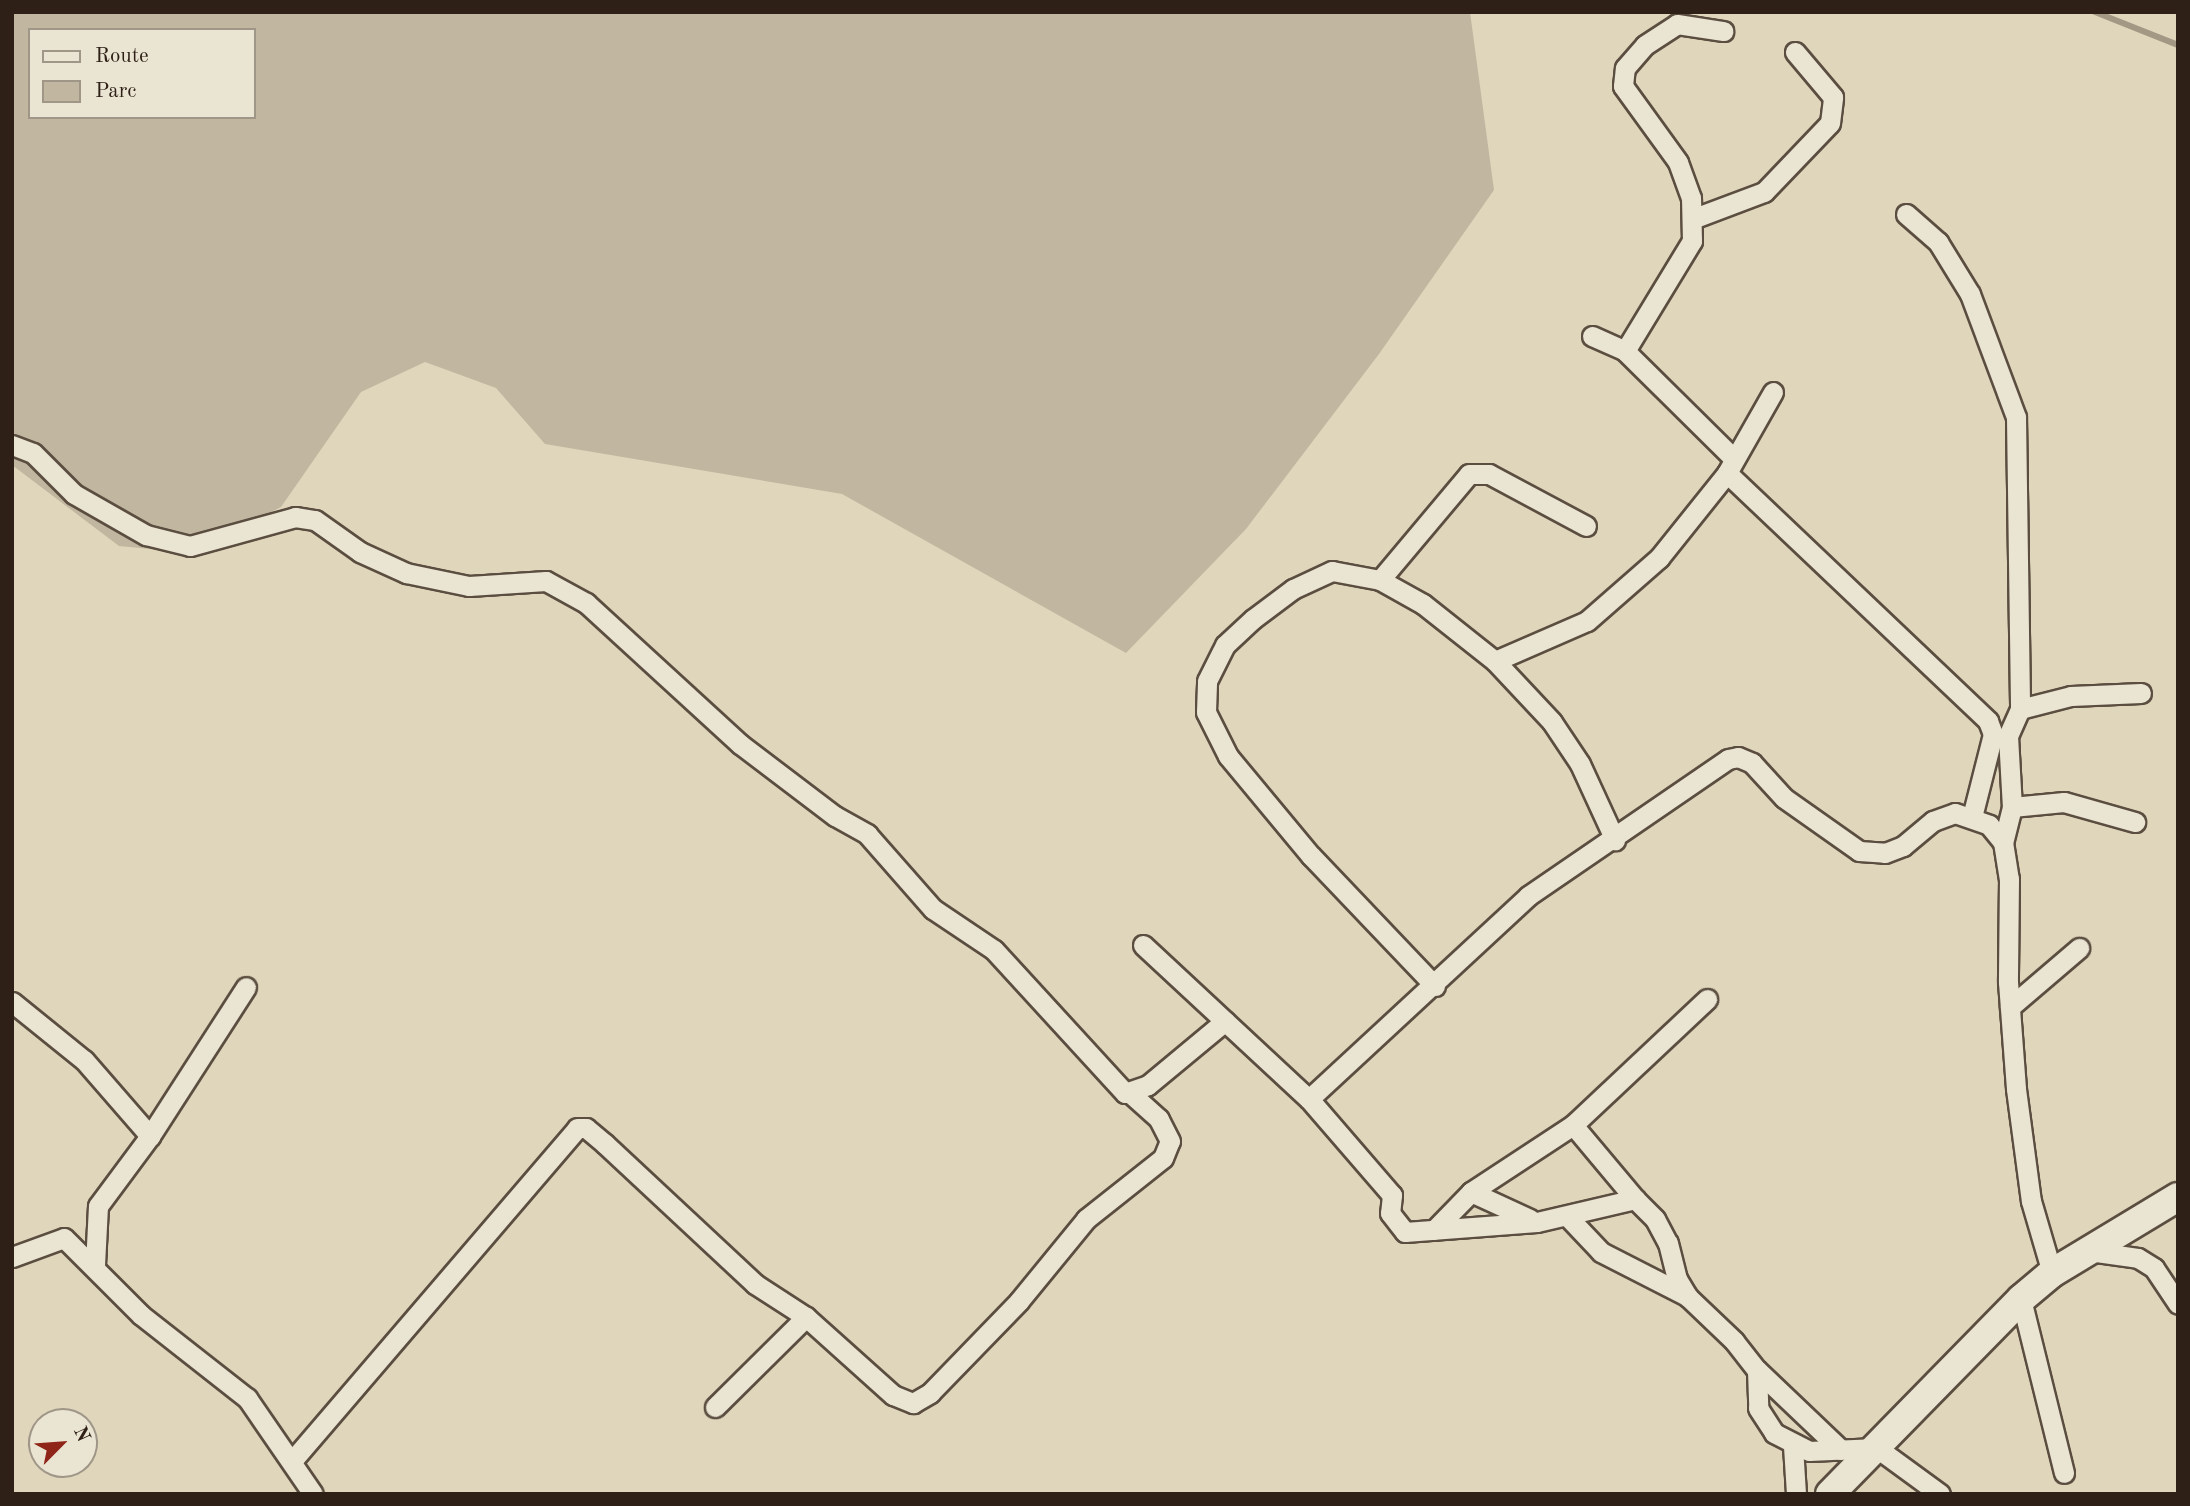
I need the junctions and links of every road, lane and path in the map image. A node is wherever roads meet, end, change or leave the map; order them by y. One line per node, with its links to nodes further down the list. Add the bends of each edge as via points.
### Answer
1 (1723, 31): 4 (street, via 1677,24 1645,46 1625,68 1623,86 1678,162 1691,198)
2 (1795, 52): 4 (street, via 1833,97 1830,123 1764,192)
3 (1906, 214): 14 (street, via 1938,242 1970,294 2016,417)
4 (1692, 219): 6 (street, via 1692,241)
5 (1592, 336): 6 (street)
6 (1625, 351): 9 (street)
7 (1773, 393): 9 (street)
8 (12, 445): 29 (street, via 33,453 74,494 146,536 190,546 295,517 406,573 469,586 546,581 586,603 740,744 835,816 867,834 933,909 994,950 1077,1046)
9 (1731, 466): 12 (street, via 1659,558 1587,621); 15 (street)
10 (1586, 526): 11 (street, via 1489,474 1469,474)
11 (1380, 580): 12 (street, via 1423,604); 23 (street, via 1332,571 1293,589 1253,619 1225,645 1207,681 1206,712 1228,756 1311,856)
12 (1495, 661): 19 (street, via 1552,722 1580,764)
13 (2141, 692): 14 (street, via 2071,696)
14 (2020, 709): 15 (street)
15 (2001, 735): 16 (street); 17 (street)
16 (2012, 807): 18 (street, via 2064,803); 20 (street)
17 (1972, 817): 19 (street, via 1955,813 1933,821 1903,846 1885,853 1859,850 1784,798 1752,763 1738,757 1708,772); 20 (street, via 1989,825)
18 (2135, 822)
19 (1615, 840): 23 (street, via 1528,896)
20 (2003, 842): 27 (street, via 2009,880)
21 (1143, 945): 28 (street)
22 (2079, 948): 27 (street)
23 (1435, 986): 30 (street)
24 (246, 988): 32 (street)
25 (1707, 999): 31 (street)
26 (12, 1002): 32 (street, via 84,1060)
27 (2010, 1007): 42 (street, via 2031,1201)
28 (1225, 1021): 29 (street, via 1148,1086); 30 (street)
29 (1131, 1094): 46 (street, via 1159,1119 1170,1141 1163,1158 1086,1219 1018,1301 930,1393 913,1403 893,1395)
30 (1309, 1099): 38 (street, via 1392,1195 1390,1213 1396,1225 1405,1232)
31 (1573, 1125): 33 (street); 35 (street)
32 (150, 1136): 41 (street, via 98,1206)
33 (1471, 1192): 37 (street); 38 (street)
34 (2178, 1197): 39 (street)
35 (1635, 1199): 36 (street); 43 (street, via 1655,1219)
36 (1567, 1216): 37 (street); 43 (street, via 1601,1252)
37 (1537, 1222): 38 (street)
38 (1434, 1230)
39 (2089, 1251): 42 (street); 45 (street, via 2138,1258 2154,1268)
40 (12, 1257): 41 (street, via 64,1238)
41 (95, 1265): 52 (street, via 141,1315 247,1398)
42 (2052, 1273): 44 (street)
43 (1688, 1297): 47 (street, via 1734,1340)
44 (2021, 1299): 50 (street); 53 (street)
45 (2178, 1304)
46 (806, 1317): 48 (street); 52 (street, via 755,1284 605,1144 586,1128 577,1128)
47 (1757, 1370): 49 (street, via 1758,1408 1774,1433); 51 (street)
48 (715, 1407)
49 (1793, 1446): 51 (street, via 1809,1451); 55 (street)
50 (1877, 1448): 51 (street); 56 (street); 57 (street)
51 (1840, 1450)
52 (292, 1461): 54 (street)
53 (2064, 1473)
54 (313, 1494)
55 (1796, 1494)
56 (1830, 1494)
57 (1940, 1494)

